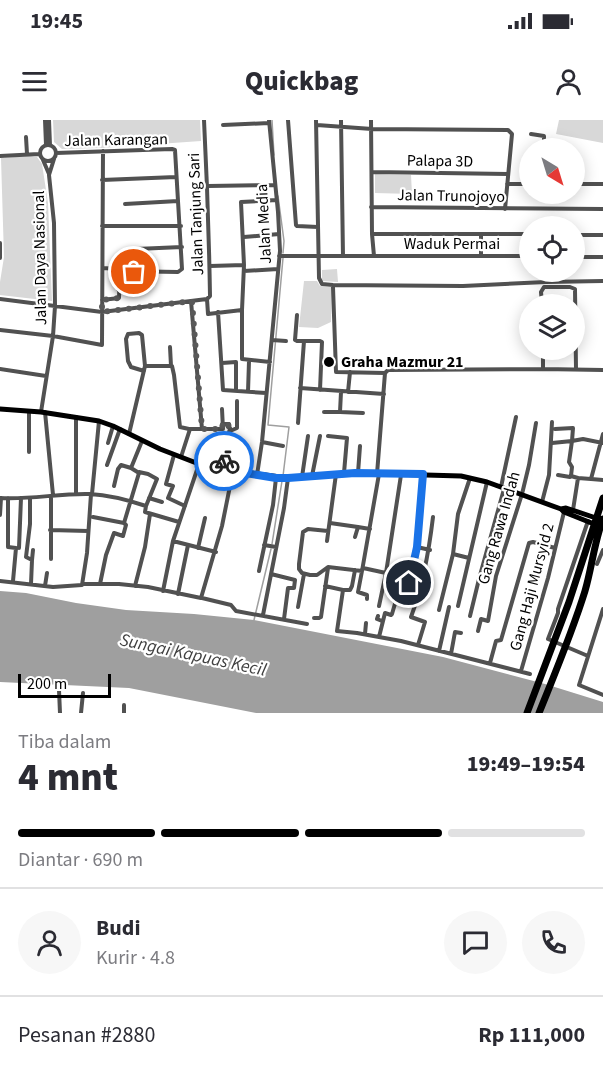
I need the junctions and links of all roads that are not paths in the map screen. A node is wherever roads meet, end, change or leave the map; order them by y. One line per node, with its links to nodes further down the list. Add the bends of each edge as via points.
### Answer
1 (47, 120): 14 (street)
2 (204, 120): 32 (street, Jalan Tanjung Sari)
3 (288, 120): 41 (street, via 296,226)
4 (341, 120): 9 (street)
5 (371, 120): 10 (street)
6 (269, 122): 8 (street); 31 (street, Jalan Media)
7 (317, 122): 9 (street); 41 (street)
8 (223, 125)
9 (341, 126): 10 (street); 53 (street)
10 (372, 129): 22 (street); 23 (street, via 508,130 512,134)
11 (531, 134): 13 (street)
12 (26, 137): 17 (street)
13 (544, 138)
14 (48, 145): 16 (street); 18 (street)
15 (103, 151): 16 (street, Jalan Karangan); 25 (street, Jalan Karangan, via 173,149); 26 (street)
16 (56, 153): 20 (street, Jalan Daya Nasional)
17 (27, 154): 18 (street); 19 (street)
18 (39, 154): 21 (street, Jalan Daya Nasional)
19 (0, 156)
20 (54, 159): 21 (street); 24 (street, Jalan Daya Nasional)
21 (42, 160): 24 (street, Jalan Daya Nasional)
22 (372, 172): 23 (street, Palapa 3D); 36 (street)
23 (508, 174): 27 (street)
24 (49, 175): 75 (street, Jalan Daya Nasional)
25 (176, 177): 26 (street); 34 (street, Jalan Karangan)
26 (102, 180): 39 (street)
27 (507, 184): 28 (street); 37 (street)
28 (519, 184)
29 (585, 184): 30 (street)
30 (603, 184)
31 (275, 185): 32 (street); 33 (street, Jalan Media)
32 (208, 186): 61 (street, Jalan Tanjung Sari)
33 (276, 200): 42 (street, Jalan Media); 48 (street, via 242,202)
34 (178, 201): 35 (street); 40 (street, Jalan Karangan)
35 (124, 204)
36 (371, 207): 37 (street, Jalan Trunojoyo); 43 (street)
37 (505, 209): 38 (street, Jalan Trunojoyo)
38 (603, 209)
39 (102, 226): 40 (street); 62 (street)
40 (181, 226): 50 (street, Jalan Karangan)
41 (318, 227): 51 (street)
42 (279, 234): 48 (street); 52 (street, Jalan Media)
43 (372, 234): 44 (street); 54 (street)
44 (481, 234): 45 (street); 55 (street)
45 (519, 234)
46 (585, 235): 47 (street)
47 (603, 235)
48 (244, 237): 60 (street)
49 (0, 243): 59 (street)
50 (182, 247): 66 (street, via 136,249); 66 (street, Jalan Karangan, via 180,271)
51 (320, 255): 52 (street, Waduk Permai); 53 (street, Waduk Permai); 67 (street, via 320,280 324,284 464,286)
52 (280, 256): 63 (street, Jalan Media)
53 (344, 256): 54 (street, Waduk Permai)
54 (374, 256): 55 (street, Waduk Permai)
55 (481, 256): 56 (street, Waduk Permai)
56 (519, 256)
57 (585, 257): 58 (street)
58 (603, 257)
59 (0, 258)
60 (244, 265): 61 (street); 65 (street)
61 (210, 266): 72 (street, Jalan Tanjung Sari)
62 (103, 268): 64 (street, Jalan Karangan); 73 (street)
63 (279, 269): 65 (street); 82 (street, Jalan Media)
64 (120, 271): 66 (street, Jalan Karangan); 73 (street, via 119,298)
65 (244, 271): 76 (street)
66 (134, 272)
67 (603, 281)
68 (333, 287): 98 (street, via 335,372)
69 (542, 294): 70 (street, via 544,287 570,287)
70 (575, 294)
71 (0, 299): 75 (street, Jalan Tanjung Sari)
72 (207, 299): 74 (street, Jalan Tanjung Sari); 78 (street, via 208,314)
73 (102, 300): 77 (street)
74 (192, 301): 77 (street, Jalan Tanjung Sari); 127 (street)
75 (56, 306): 77 (street, Jalan Tanjung Sari); 81 (street, Jalan Daya Nasional)
76 (242, 310): 78 (street); 86 (street, via 242,358)
77 (102, 312): 81 (street, via 102,345)
78 (218, 312): 90 (street)
79 (297, 315): 83 (street, via 294,339)
80 (0, 330): 81 (street)
81 (53, 336): 100 (street, Jalan Daya Nasional)
82 (274, 340): 84 (street); 89 (street, Jalan Media)
83 (304, 340): 101 (street); 102 (street, via 322,342)
84 (286, 341)
85 (170, 347): 92 (street)
86 (249, 360): 89 (street); 104 (street)
87 (543, 360): 94 (street)
88 (576, 360): 95 (street)
89 (270, 362): 107 (street, Jalan Media)
90 (222, 363): 103 (street, via 223,390); 103 (street, via 236,362)
91 (145, 366): 92 (street); 97 (street); 97 (street, via 142,335 128,334 128,361 131,367)
92 (171, 366): 126 (street, via 180,427)
93 (0, 369): 100 (street)
94 (543, 369): 95 (street); 99 (street, via 393,369)
95 (576, 369): 96 (street)
96 (603, 370)
97 (144, 371): 130 (street)
98 (350, 372): 99 (street); 106 (street)
99 (386, 373): 108 (street)
100 (46, 376): 113 (street, Jalan Daya Nasional)
101 (300, 388): 102 (street); 121 (street)
102 (320, 390): 105 (street)
103 (236, 391): 104 (street)
104 (248, 392): 107 (street)
105 (341, 392): 106 (street); 115 (street)
106 (348, 392): 108 (street)
107 (266, 393): 137 (street, Jalan Media)
108 (384, 394): 155 (street)
109 (237, 401): 129 (street, via 237,428)
110 (0, 409): 112 (main road)
111 (222, 409): 123 (street)
112 (29, 411): 113 (main road); 143 (street)
113 (43, 412): 117 (main road); 175 (street, Jalan Daya Nasional)
114 (324, 412): 115 (street)
115 (340, 412): 116 (street)
116 (363, 413)
117 (76, 417): 119 (main road); 172 (street)
118 (516, 417): 171 (street)
119 (99, 421): 124 (main road); 173 (street)
120 (552, 422): 139 (street)
121 (298, 423)
122 (536, 423): 174 (street, Gang Rawa Indah)
123 (222, 424): 127 (street, via 223,429); 129 (street, via 229,424)
124 (113, 426): 125 (main road); 138 (street)
125 (120, 429): 130 (main road); 147 (street)
126 (189, 429): 127 (street); 145 (street)
127 (202, 429)
128 (555, 429): 136 (street, via 573,428)
129 (230, 430): 149 (street)
130 (129, 434): 135 (main road)
131 (603, 434): 140 (street)
132 (308, 436): 161 (street)
133 (320, 436): 160 (street)
134 (328, 436): 153 (street, via 347,438)
135 (142, 441): 144 (main road); 148 (street)
136 (572, 441): 139 (street); 140 (street); 162 (street)
137 (262, 442): 141 (street); 158 (street, Jalan Media)
138 (108, 443)
139 (552, 443): 184 (street)
140 (602, 443): 167 (street)
141 (283, 446)
142 (360, 446): 154 (street)
143 (29, 452)
144 (174, 454): 145 (main road); 186 (street, via 166,482 173,486 168,498)
145 (181, 457): 146 (main road)
146 (199, 464): 149 (main road); 186 (street)
147 (107, 465)
148 (131, 468): 151 (street); 170 (street, via 120,466)
149 (221, 469): 150 (main road)
150 (233, 471): 158 (main road); 216 (street)
151 (139, 472): 180 (street, via 157,479); 182 (street)
152 (336, 473): 153 (main road); 160 (main road); 196 (street)
153 (344, 473): 154 (main road)
154 (358, 473): 155 (main road)
155 (378, 474): 156 (main road); 199 (street)
156 (401, 474): 157 (main road); 227 (street)
157 (423, 474): 165 (main road); 209 (street)
158 (257, 475): 163 (main road)
159 (558, 475): 162 (street)
160 (312, 476): 161 (main road)
161 (302, 477): 164 (main road)
162 (571, 477): 166 (street)
163 (277, 478): 164 (main road); 207 (street)
164 (287, 478): 208 (street)
165 (470, 478): 169 (main road); 217 (street, via 458,514)
166 (578, 478): 167 (street); 188 (street)
167 (591, 479): 168 (street)
168 (603, 480)
169 (487, 482): 171 (main road); 218 (street)
170 (114, 486)
171 (502, 488): 174 (main road); 253 (street)
172 (76, 494): 173 (street); 175 (street)
173 (91, 494): 182 (street); 201 (street)
174 (522, 494): 184 (main road); 259 (street, Gang Rawa Indah, via 496,576 488,621 481,619)
175 (52, 496): 179 (street); 200 (street, Jalan Daya Nasional)
176 (0, 498): 177 (street); 190 (street)
177 (8, 498): 178 (street); 233 (street, via 8,547 16,548)
178 (21, 498): 179 (street); 210 (street)
179 (30, 498): 220 (street, via 26,558)
180 (149, 498): 183 (street); 185 (street)
181 (603, 498): 195 (highway)
182 (132, 501): 185 (street); 197 (street)
183 (162, 502)
184 (542, 502): 187 (main road)
185 (146, 506): 189 (street, via 145,512)
186 (185, 506): 194 (street)
187 (564, 510): 188 (main road); 195 (main road); 212 (street, Gang Haji Mursyid 2)
188 (573, 510): 195 (main road)
189 (150, 514): 194 (street); 238 (street)
190 (0, 515)
191 (93, 517): 197 (street)
192 (434, 517): 214 (street)
193 (205, 518): 211 (street)
194 (180, 522): 205 (street)
195 (599, 522): 266 (street, via 569,573 548,639); 277 (highway); 278 (highway, via 591,572 577,618)
196 (330, 523): 198 (street); 202 (street)
197 (124, 524): 235 (street, via 123,536 114,533)
198 (358, 527): 199 (street); 203 (street)
199 (370, 529): 224 (street)
200 (50, 530): 201 (street); 219 (street, Jalan Daya Nasional)
201 (88, 531): 236 (street)
202 (328, 531): 204 (street); 229 (street, via 303,532 299,567)
203 (355, 537)
204 (327, 541)
205 (173, 542): 206 (street); 241 (street)
206 (188, 545): 211 (street); 242 (street)
207 (265, 545): 208 (street); 225 (street)
208 (275, 547): 228 (street)
209 (417, 547): 214 (street); 256 (street, via 410,582 401,583 392,614 385,613)
210 (19, 548)
211 (198, 548): 216 (street)
212 (555, 548): 267 (street, via 529,543 501,640 496,641); 268 (street, Gang Haji Mursyid 2)
213 (33, 550): 220 (street)
214 (430, 550): 263 (street, via 411,617 425,622)
215 (603, 550): 221 (street)
216 (216, 552): 243 (street)
217 (453, 554): 218 (street); 250 (street)
218 (469, 558): 246 (street)
219 (51, 559)
220 (32, 560): 234 (street)
221 (597, 564)
222 (328, 567): 223 (street); 230 (street); 231 (street)
223 (355, 570): 224 (street); 240 (street, via 351,589)
224 (363, 570): 227 (street); 244 (street, via 358,592)
225 (260, 571)
226 (47, 573): 237 (street)
227 (386, 573): 245 (street)
228 (271, 574): 251 (street); 255 (street, via 296,579 294,588 288,588)
229 (304, 574): 230 (street); 248 (street)
230 (317, 575): 231 (street)
231 (326, 579): 239 (street)
232 (0, 581): 233 (street)
233 (13, 581): 234 (street)
234 (31, 584): 237 (street)
235 (100, 584): 236 (street); 238 (street)
236 (83, 585): 237 (street)
237 (45, 586)
238 (135, 586): 241 (street)
239 (325, 586): 240 (street); 254 (street, via 321,617)
240 (343, 590): 261 (street, via 338,631)
241 (163, 591): 242 (street)
242 (178, 594): 243 (street)
243 (202, 597): 251 (street, via 231,605 236,611)
244 (367, 599)
245 (380, 606)
246 (458, 606)
247 (449, 607): 264 (street)
248 (298, 608)
249 (603, 609): 266 (street)
250 (439, 610)
251 (263, 615): 255 (street)
252 (378, 616): 256 (street)
253 (470, 616)
254 (314, 618)
255 (284, 620): 258 (street)
256 (382, 621): 262 (street)
257 (366, 623): 261 (street)
258 (307, 624)
259 (478, 631)
260 (461, 633): 265 (street, via 455,632)
261 (365, 634): 262 (street)
262 (379, 638): 263 (street)
263 (418, 645): 264 (street)
264 (439, 651): 265 (street)
265 (451, 654): 267 (street)
266 (588, 656): 272 (street, via 579,685)
267 (490, 663): 268 (street)
268 (521, 671): 269 (street)
269 (530, 674)
270 (59, 690): 274 (street)
271 (82, 693): 275 (street)
272 (603, 694)
273 (124, 705): 276 (street)
274 (60, 713)
275 (81, 713)
276 (124, 713)
277 (527, 713)
278 (539, 713)

